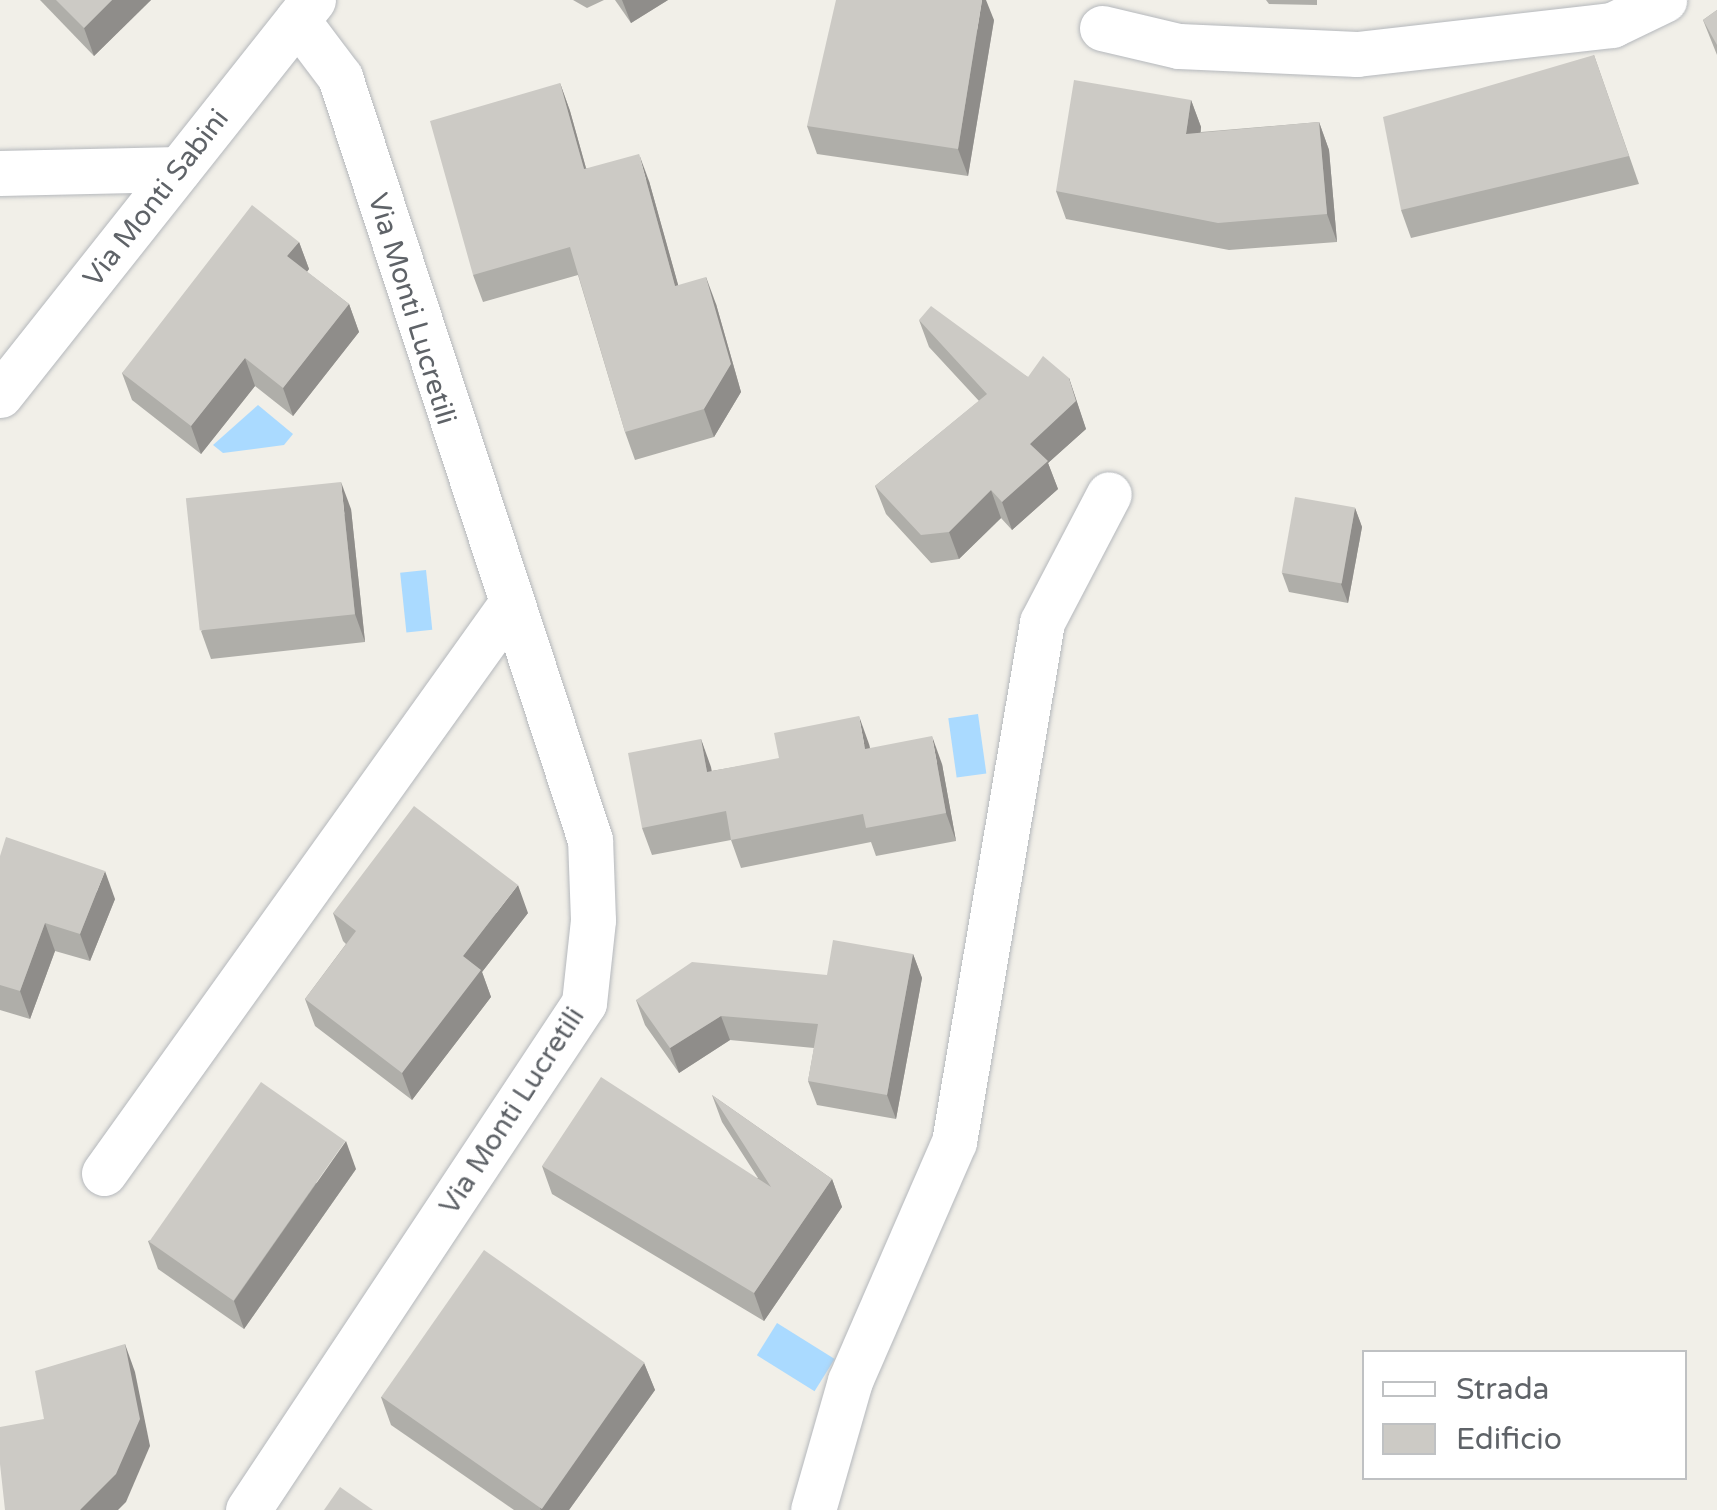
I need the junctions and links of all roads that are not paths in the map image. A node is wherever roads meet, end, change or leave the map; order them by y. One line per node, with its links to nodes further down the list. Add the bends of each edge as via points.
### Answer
1 (1664, 0): 3 (street, via 1612,25 1356,54 1179,46)
2 (305, 10): 4 (street, Via Monti Sabini); 8 (street, Via Monti Lucretili, via 340,76)
3 (1102, 28)
4 (179, 169): 5 (street); 6 (street, Via Monti Sabini)
5 (0, 173)
6 (0, 396)
7 (1110, 494): 11 (street, via 1042,622 954,1142 850,1381)
8 (508, 608): 9 (street); 10 (street, Via Monti Lucretili, via 590,840 584,1003)
9 (104, 1174)
10 (248, 1510)
11 (813, 1510)

